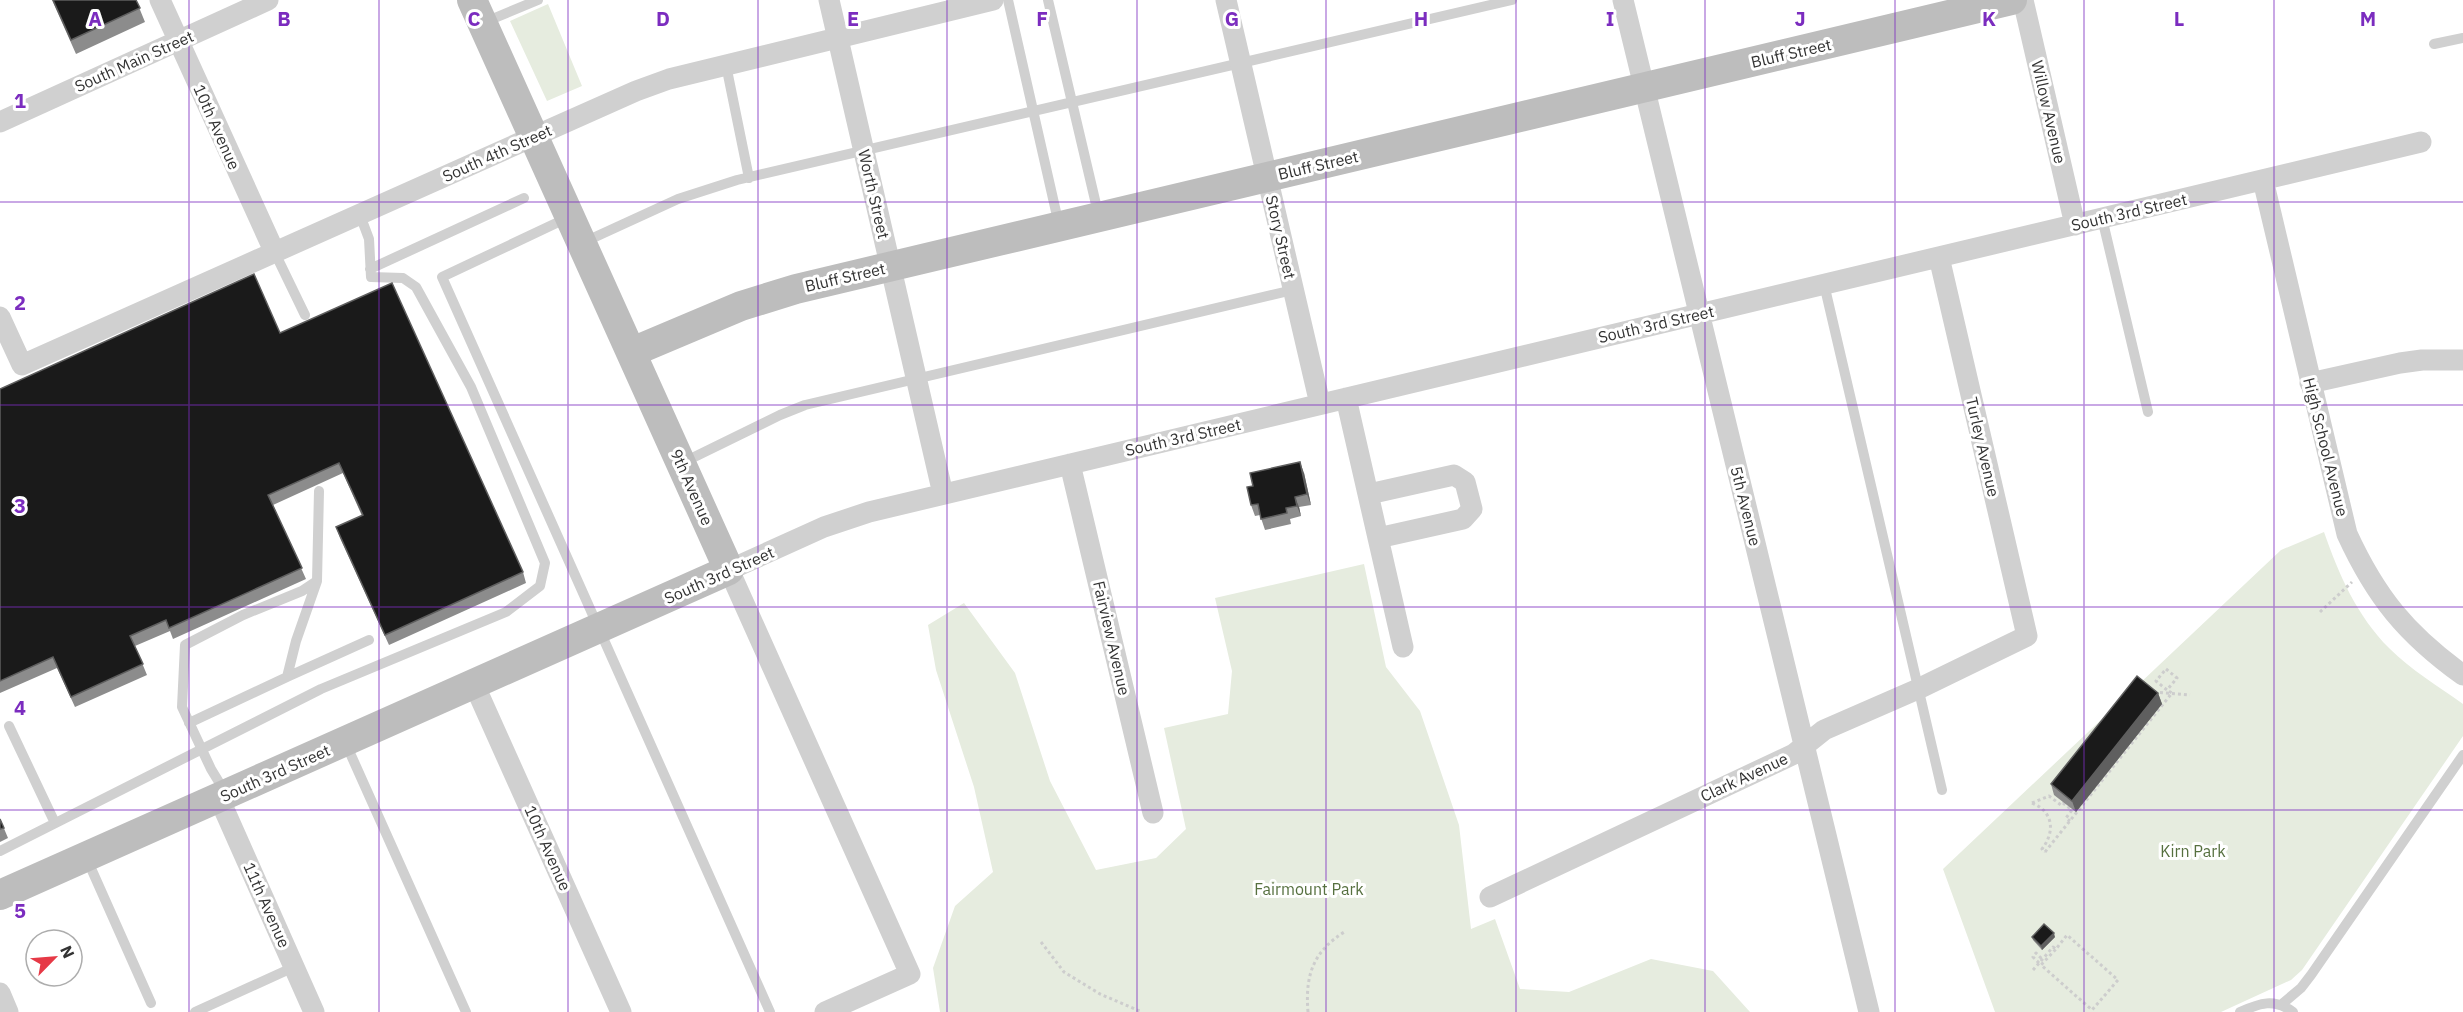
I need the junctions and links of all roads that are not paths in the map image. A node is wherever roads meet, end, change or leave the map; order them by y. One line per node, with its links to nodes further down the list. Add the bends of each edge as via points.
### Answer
1 (160, 0): 16 (street, 10th Avenue)
2 (266, 0): 16 (street, South Main Street)
3 (538, 0): 13 (lane)
4 (829, 0): 14 (street, Worth Street)
5 (993, 0): 14 (street, South 4th Street)
6 (1008, 0): 22 (lane)
7 (1048, 0): 21 (lane)
8 (1226, 0): 18 (street, Story Street)
9 (1512, 0): 18 (lane)
10 (1623, 0): 20 (street, 5th Avenue)
11 (2012, 0): 20 (main road, Bluff Street)
12 (2023, 0): 34 (street, Willow Avenue)
13 (477, 12): 24 (main road, 9th Avenue)
14 (837, 37): 19 (street, South 4th Street); 26 (street, Worth Street)
15 (2463, 38): 17 (lane)
16 (178, 41): 23 (street, South Main Street); 37 (street, 10th Avenue)
17 (2434, 44)
18 (1240, 63): 21 (lane); 27 (street, Story Street)
19 (726, 65): 24 (street, South 4th Street, via 636,91); 28 (lane)
20 (1644, 87): 27 (main road, Bluff Street); 43 (street, 5th Avenue)
21 (1072, 102): 22 (lane); 32 (lane)
22 (1033, 111): 26 (lane); 35 (lane)
23 (0, 122)
24 (534, 137): 31 (street, South 4th Street); 36 (main road, 9th Avenue)
25 (2421, 142): 29 (street, South 3rd Street)
26 (863, 151): 28 (lane); 39 (street, Worth Street)
27 (1267, 177): 32 (main road, Bluff Street); 42 (street, Story Street)
28 (749, 178): 36 (lane)
29 (2263, 180): 33 (street, South 3rd Street); 49 (street, High School Avenue)
30 (524, 198): 40 (lane)
31 (360, 215): 37 (street, South 4th Street); 40 (lane, via 369,239)
32 (1099, 217): 35 (main road, Bluff Street)
33 (2102, 218): 34 (street, South 3rd Street); 52 (lane)
34 (2075, 225): 38 (street, South 3rd Street)
35 (1059, 226): 39 (main road, Bluff Street)
36 (576, 230): 46 (main road, 9th Avenue); 61 (lane, via 442,277)
37 (275, 253): 44 (lane); 45 (street, South 4th Street, via 22,365)
38 (1938, 257): 41 (street, South 3rd Street); 62 (street, Turley Avenue)
39 (890, 266): 46 (main road, Bluff Street, via 752,302); 48 (street, Worth Street)
40 (370, 269): 73 (lane, via 371,277 403,278 417,287 471,387 545,563 540,586 506,612 321,689)
41 (1824, 284): 43 (street, South 3rd Street); 68 (lane)
42 (1293, 290): 48 (lane); 51 (street, Story Street)
43 (1698, 314): 50 (street, South 3rd Street); 72 (street, 5th Avenue)
44 (305, 315)
45 (0, 317)
46 (632, 352): 53 (main road, 9th Avenue)
47 (2463, 360): 49 (street, via 2400,363)
48 (916, 379): 53 (lane, via 805,405); 56 (street, Worth Street)
49 (2310, 383): 65 (street, High School Avenue, via 2347,534 2364,570 2403,625)
50 (1346, 398): 51 (street, South 3rd Street); 57 (street)
51 (1320, 404): 54 (street, South 3rd Street)
52 (2148, 412)
53 (681, 463): 59 (main road, 9th Avenue)
54 (1070, 464): 56 (street, South 3rd Street); 77 (street, Fairview Avenue)
55 (319, 491): 60 (lane)
56 (943, 494): 59 (street, South 3rd Street, via 824,527)
57 (1369, 494): 58 (street); 58 (street, via 1454,475 1466,482 1472,509 1463,519)
58 (1378, 538): 64 (street)
59 (729, 570): 61 (main road, South 3rd Street); 93 (street, 9th Avenue, via 909,974)
60 (317, 581): 66 (lane); 69 (lane, via 185,645 182,707)
61 (599, 628): 67 (main road, South 3rd Street); 92 (lane)
62 (2027, 636): 68 (street, Clark Avenue)
63 (369, 640): 66 (lane)
64 (1403, 647)
65 (2463, 675)
66 (287, 677): 69 (lane)
67 (474, 684): 71 (main road, South 3rd Street); 91 (street, 10th Avenue)
68 (1918, 689): 72 (street, Clark Avenue, via 1824,730); 75 (lane)
69 (189, 723): 73 (lane)
70 (9, 726): 78 (lane)
71 (345, 742): 76 (main road, South 3rd Street); 90 (lane)
72 (1805, 744): 82 (street, Clark Avenue, via 1794,754); 94 (street, 5th Avenue)
73 (201, 748): 76 (lane); 78 (lane)
74 (2463, 755): 86 (lane, via 2311,975)
75 (1942, 790)
76 (223, 796): 80 (main road, South 3rd Street); 83 (street, 11th Avenue)
77 (1153, 813)
78 (55, 823): 79 (lane)
79 (0, 851)
80 (86, 857): 81 (main road, South 3rd Street); 85 (lane)
81 (0, 895)
82 (1490, 897)
83 (294, 967): 88 (lane); 89 (street, 11th Avenue)
84 (0, 993): 87 (street)
85 (151, 1002)
86 (2282, 1004): 95 (lane, via 2255,1005); 96 (lane)
87 (8, 1012)
88 (195, 1012)
89 (314, 1012)
90 (466, 1012)
91 (621, 1012)
92 (770, 1012)
93 (825, 1012)
94 (1869, 1012)
95 (2240, 1012)
96 (2293, 1012)

